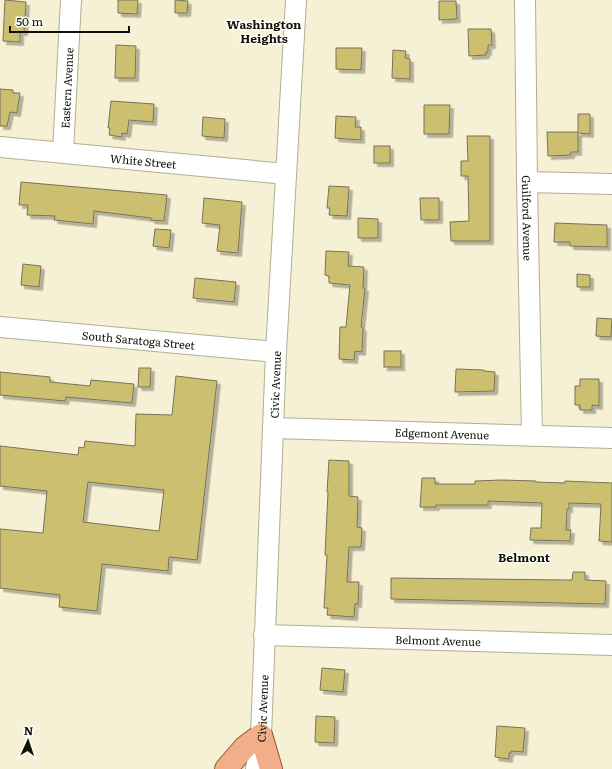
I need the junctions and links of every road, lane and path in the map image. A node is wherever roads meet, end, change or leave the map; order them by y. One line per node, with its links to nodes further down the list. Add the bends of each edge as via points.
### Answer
1 (71, 0): 5 (street, Eastern Avenue)
2 (296, 0): 6 (street, Civic Avenue)
3 (525, 0): 7 (street, Guilford Avenue)
4 (0, 147): 5 (street, White Street)
5 (63, 152): 6 (street, White Street)
6 (286, 174): 10 (street, Civic Avenue)
7 (527, 182): 8 (street); 12 (street, Guilford Avenue)
8 (612, 184)
9 (0, 327): 10 (street, South Saratoga Street)
10 (276, 352): 11 (street, Civic Avenue)
11 (273, 428): 12 (street, Edgemont Avenue); 14 (street, Civic Avenue)
12 (532, 436): 13 (street, Edgemont Avenue)
13 (612, 438)
14 (264, 635): 15 (street, Belmont Avenue); 16 (street, Civic Avenue)
15 (612, 645)
16 (261, 735): 17 (main road, via 245,747); 18 (street, Civic Avenue); 19 (main road)
17 (226, 769)
18 (256, 769)
19 (271, 769)

